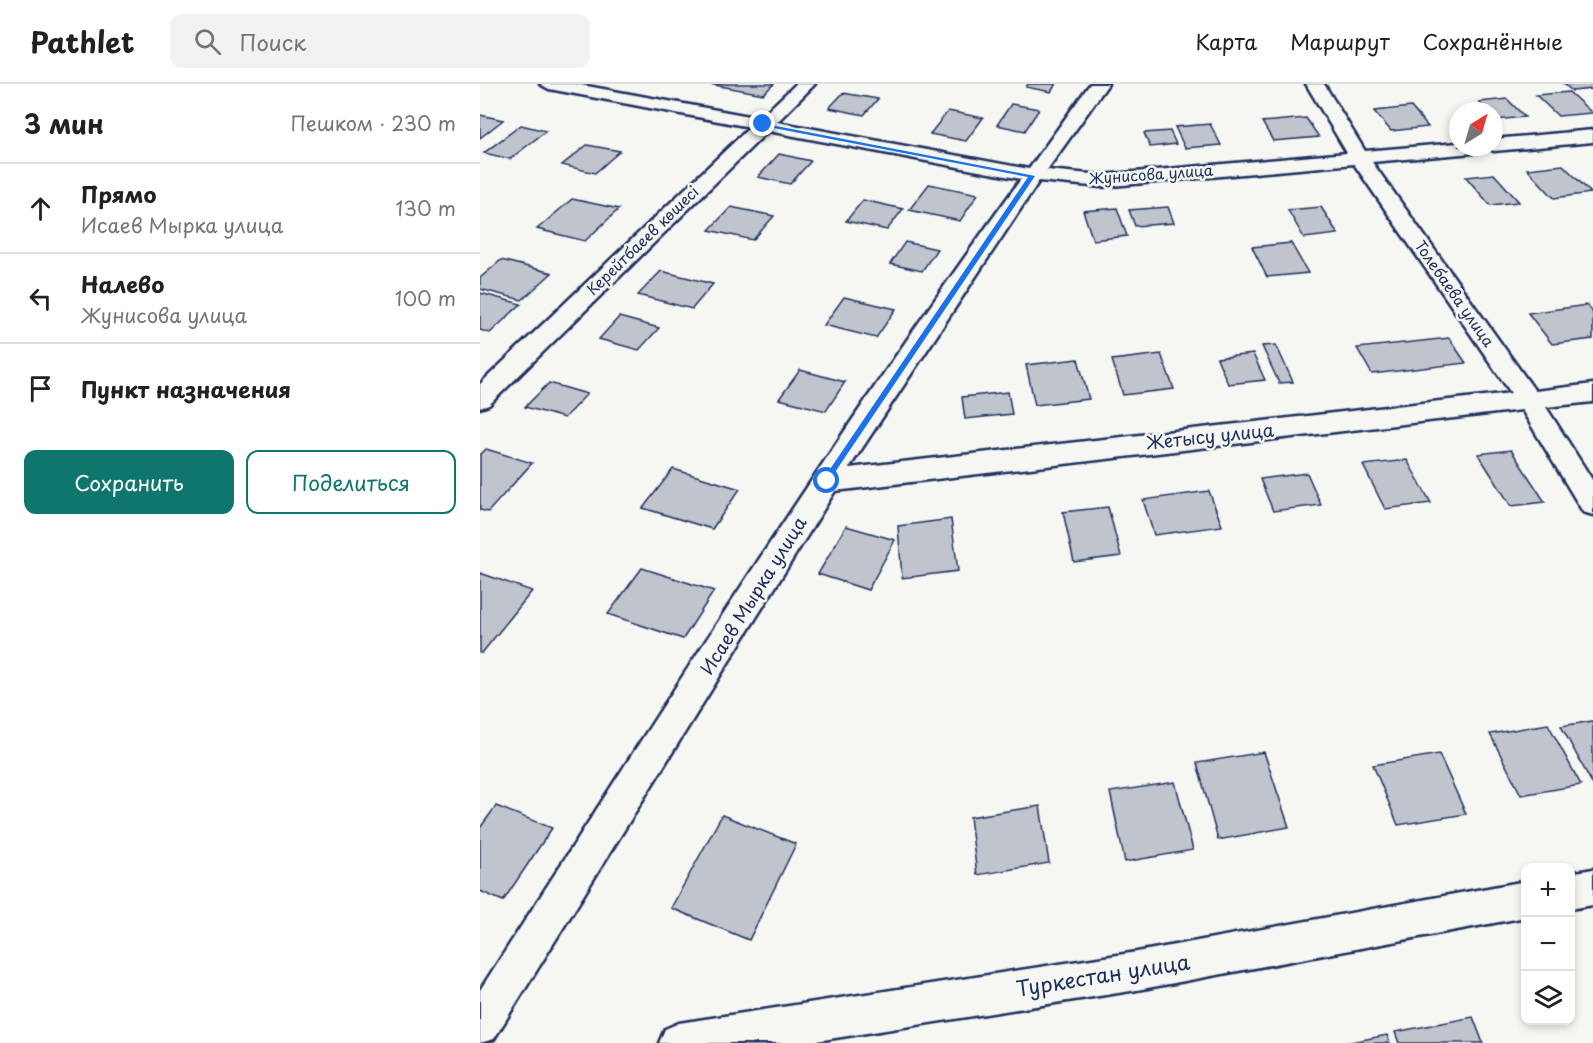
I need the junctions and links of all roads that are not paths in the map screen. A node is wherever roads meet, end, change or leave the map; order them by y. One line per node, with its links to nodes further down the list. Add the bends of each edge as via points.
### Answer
1 (549, 84): 5 (street, Жунисова улица)
2 (806, 84): 5 (street, Керейтбаеев көшесі)
3 (1099, 84): 10 (street, Исаев Мырка улица)
4 (1315, 84): 9 (street, Толебаева улица)
5 (763, 124): 10 (street, Жунисова улица); 12 (street, Керейтбаеев көшесі)
6 (1593, 136): 7 (street)
7 (1503, 144)
8 (1449, 149): 9 (street, Жунисова улица)
9 (1359, 157): 10 (street, Жунисова улица, via 1101,181); 13 (street, Толебаева улица)
10 (1032, 176): 14 (street, Исаев Мырка улица)
11 (1593, 393): 13 (street, Жетысу улица)
12 (480, 399)
13 (1529, 401): 14 (street, Жетысу улица); 15 (street, Толебаева улица)
14 (827, 481): 19 (street, Исаев Мырка улица)
15 (1593, 504)
16 (1593, 887): 17 (street)
17 (1575, 890)
18 (1521, 900): 20 (street, Туркестан улица, via 1137,971)
19 (480, 1025)
20 (679, 1043)

